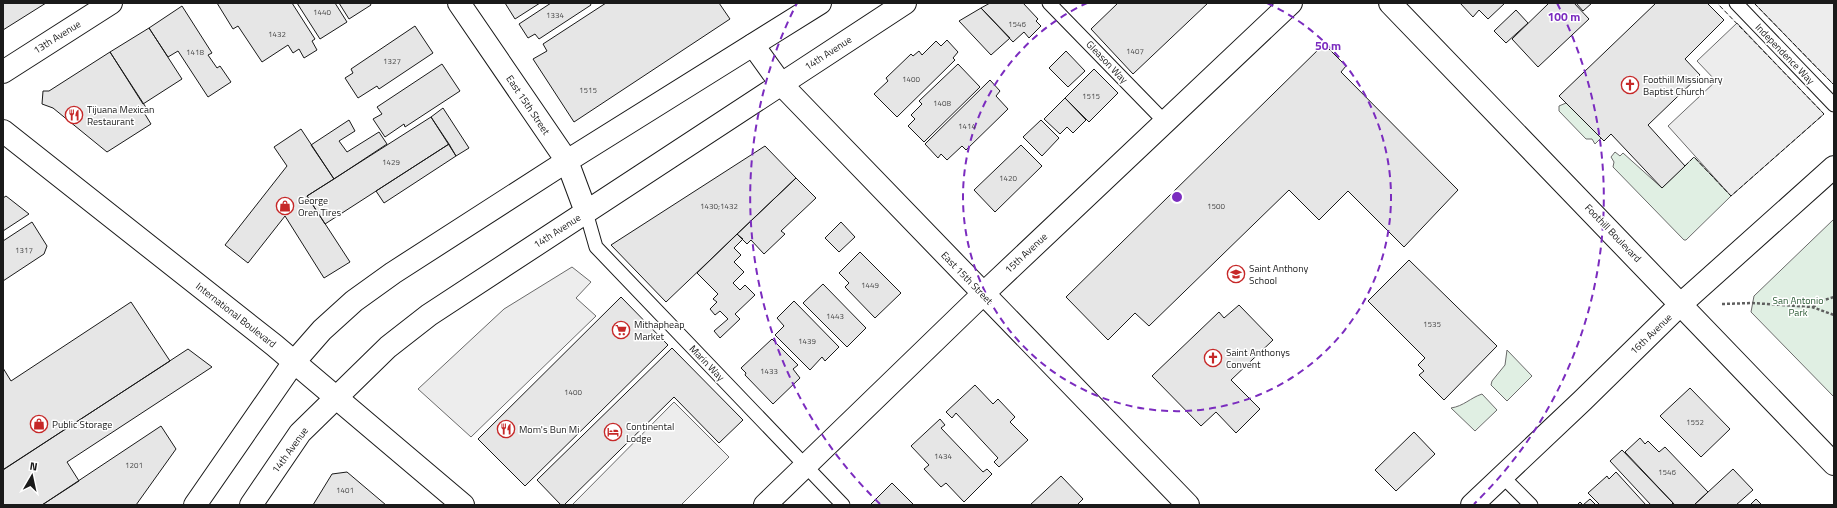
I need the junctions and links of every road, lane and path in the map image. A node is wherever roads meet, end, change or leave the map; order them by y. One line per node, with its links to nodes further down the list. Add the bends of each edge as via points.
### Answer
1 (111, 3): 10 (main road, 13th Avenue)
2 (459, 3): 15 (main road, East 15th Street)
3 (820, 3): 9 (main road)
4 (905, 3): 11 (main road, 14th Avenue)
5 (1049, 3): 13 (lane, Gleason Way)
6 (1291, 3): 13 (main road, 15th Avenue)
7 (1390, 3): 20 (main road, Foothill Boulevard)
8 (1736, 3): 12 (lane, Independence Way)
9 (753, 45): 11 (main road, East 15th Street); 15 (main road)
10 (3, 72)
11 (781, 84): 17 (main road, 14th Avenue); 18 (main road, East 15th Street)
12 (1834, 105)
13 (1165, 122): 18 (main road, 15th Avenue)
14 (3, 131): 24 (main road, International Boulevard)
15 (567, 161): 17 (main road, East 15th Street); 24 (main road, via 399,269 354,301 322,330)
16 (1834, 167): 20 (main road, 16th Avenue)
17 (586, 212): 25 (main road, 14th Avenue, via 429,315 388,348); 27 (lane, Marin Way, via 596,246)
18 (982, 294): 27 (main road, 15th Avenue); 34 (main road, East 15th Street)
19 (1834, 298): 22 (path)
20 (1681, 304): 26 (main road, Foothill Boulevard); 28 (main road, 16th Avenue)
21 (1721, 304): 22 (path, via 1752,303)
22 (1812, 307): 23 (path)
23 (1834, 315)
24 (294, 362): 25 (main road, International Boulevard); 29 (main road)
25 (336, 397): 30 (main road, 14th Avenue, via 300,433); 31 (main road, International Boulevard)
26 (1834, 464)
27 (805, 466): 32 (main road, 15th Avenue); 33 (lane, Marin Way)
28 (1502, 476): 35 (main road, 16th Avenue); 36 (lane)
29 (195, 505)
30 (251, 505)
31 (463, 505)
32 (765, 505)
33 (843, 505)
34 (1188, 505)
35 (1472, 505)
36 (1531, 505)

